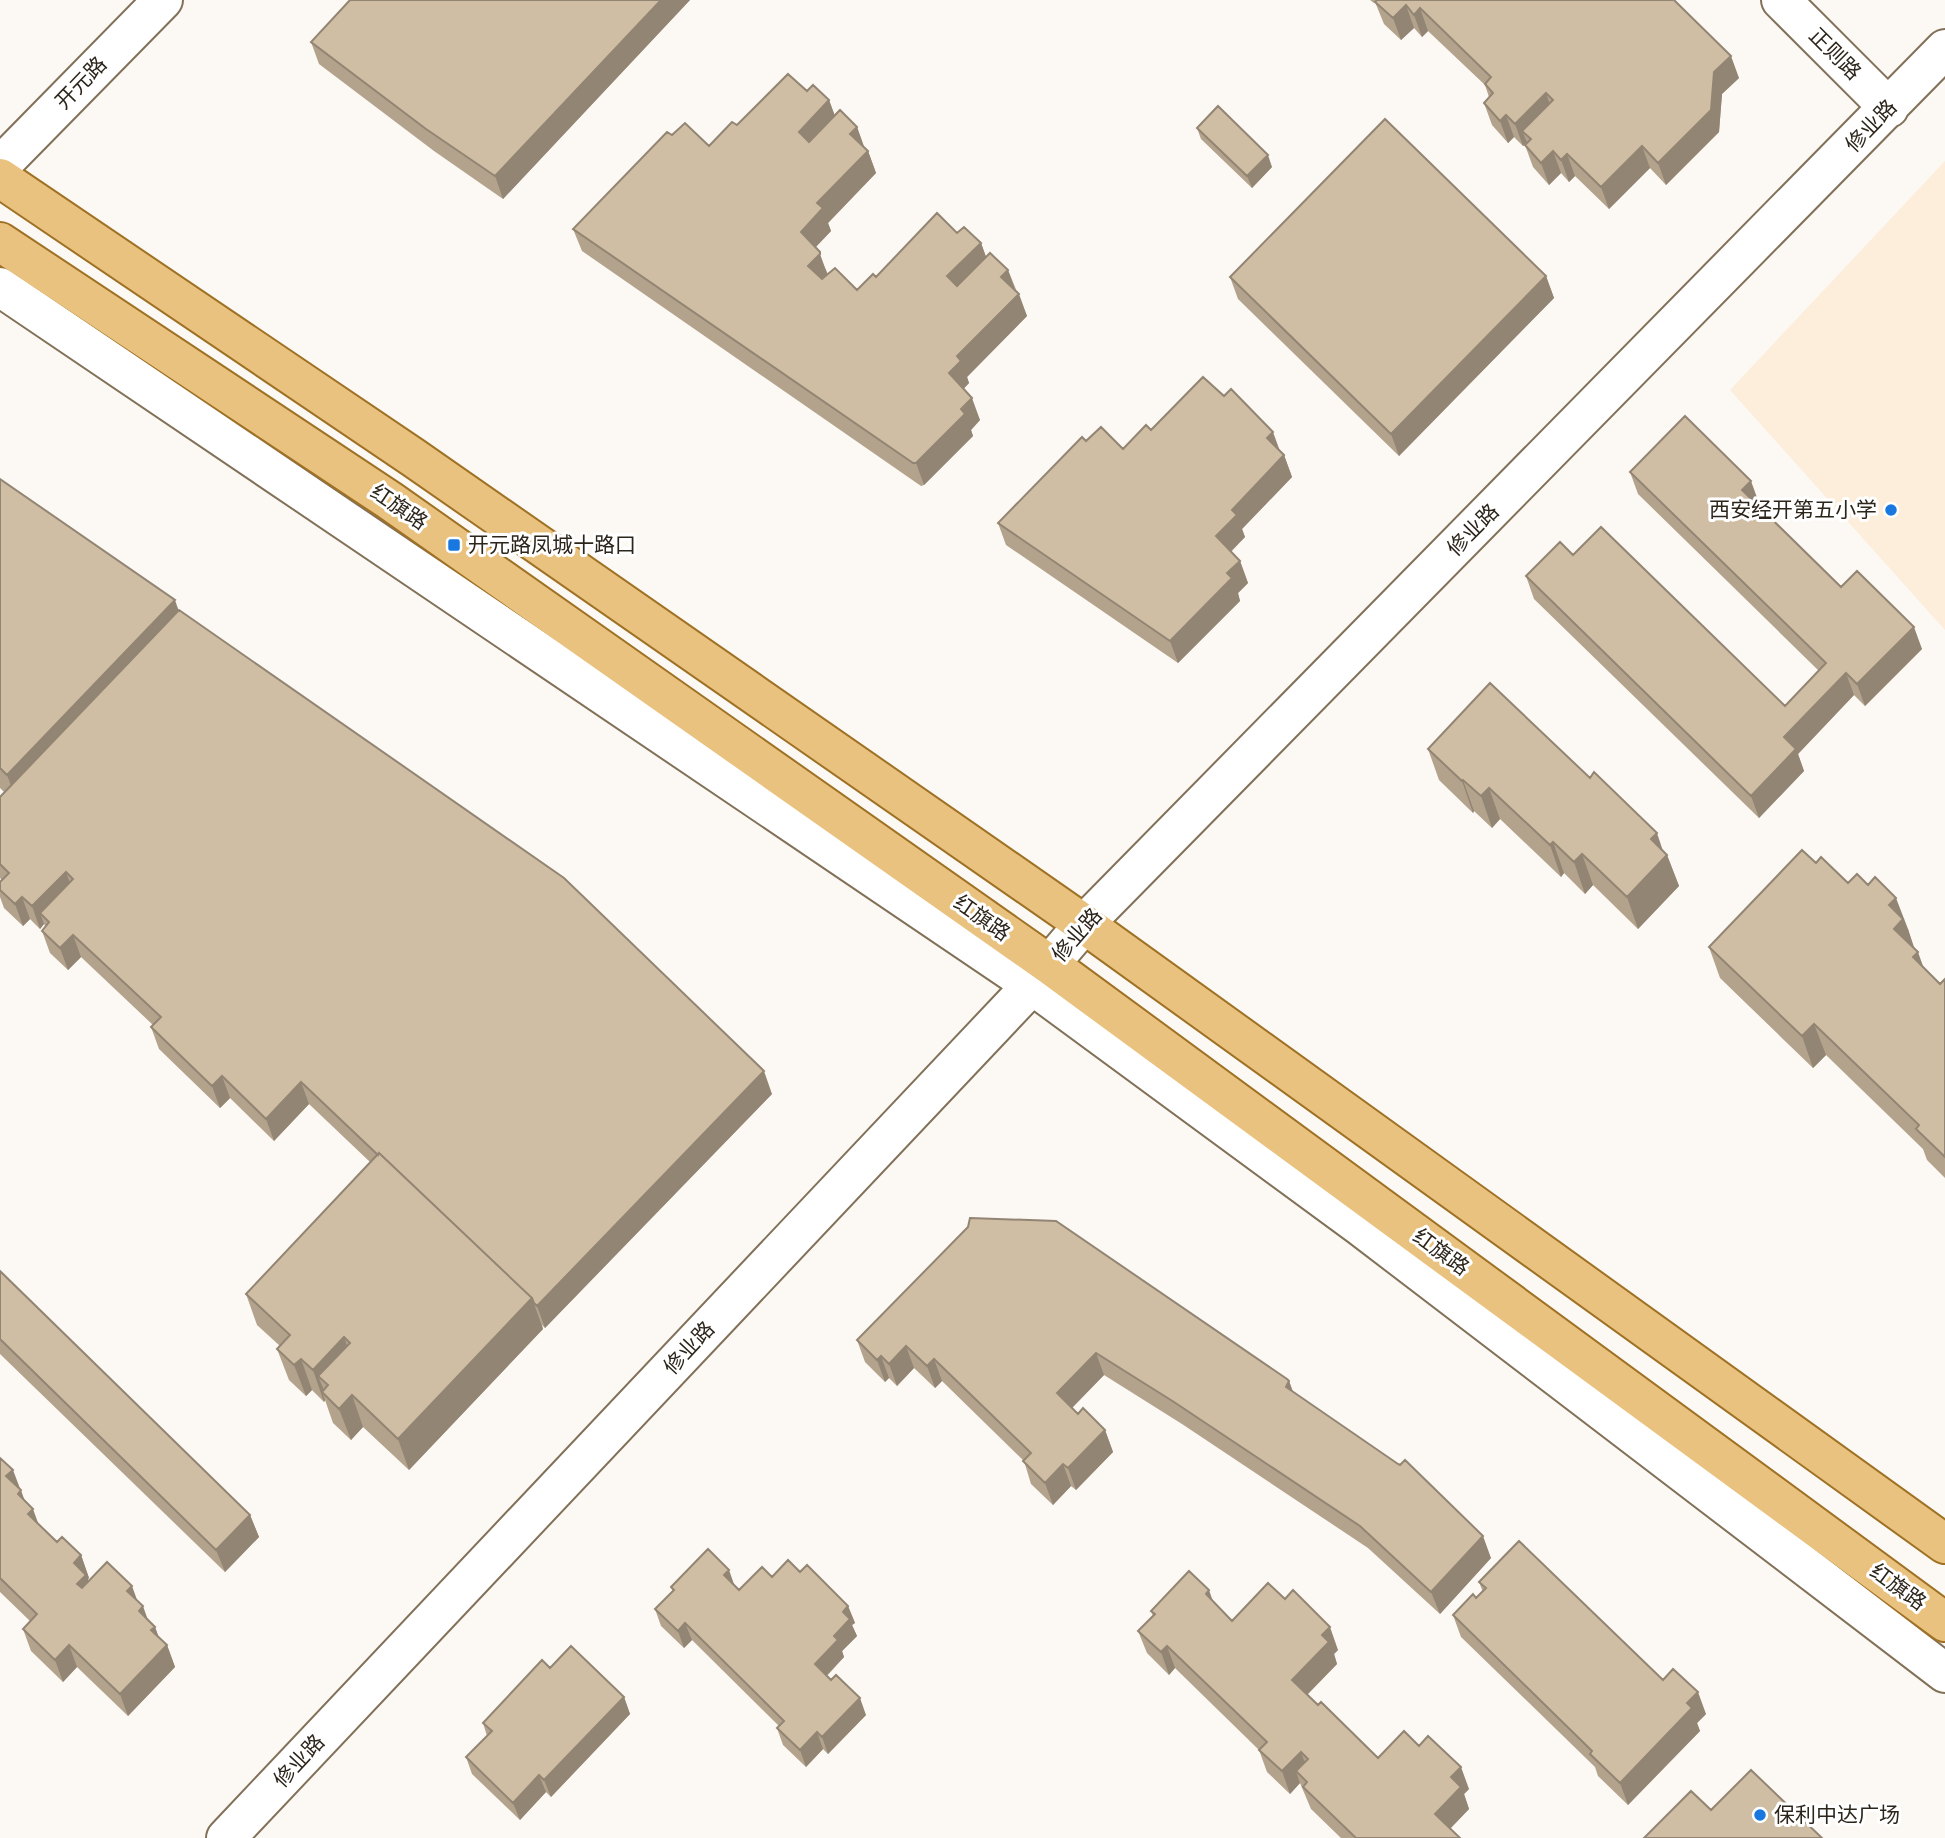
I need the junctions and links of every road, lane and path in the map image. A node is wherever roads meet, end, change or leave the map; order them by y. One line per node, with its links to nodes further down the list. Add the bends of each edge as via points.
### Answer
1 (163, 0): 5 (street, 开元路)
2 (1781, 0): 4 (street, 正则路)
3 (1945, 49): 4 (street, 修业路)
4 (1889, 108): 9 (street, 修业路)
5 (0, 166)
6 (0, 177): 9 (main road)
7 (0, 242): 10 (main road, 红旗路, via 389,500)
8 (0, 287): 10 (street)
9 (1084, 923): 10 (street, 修业路); 11 (main road)
10 (1041, 975): 12 (main road, 红旗路); 13 (street, via 1360,1226); 14 (street, 修业路)
11 (1945, 1544)
12 (1945, 1622)
13 (1945, 1673)
14 (226, 1838)

